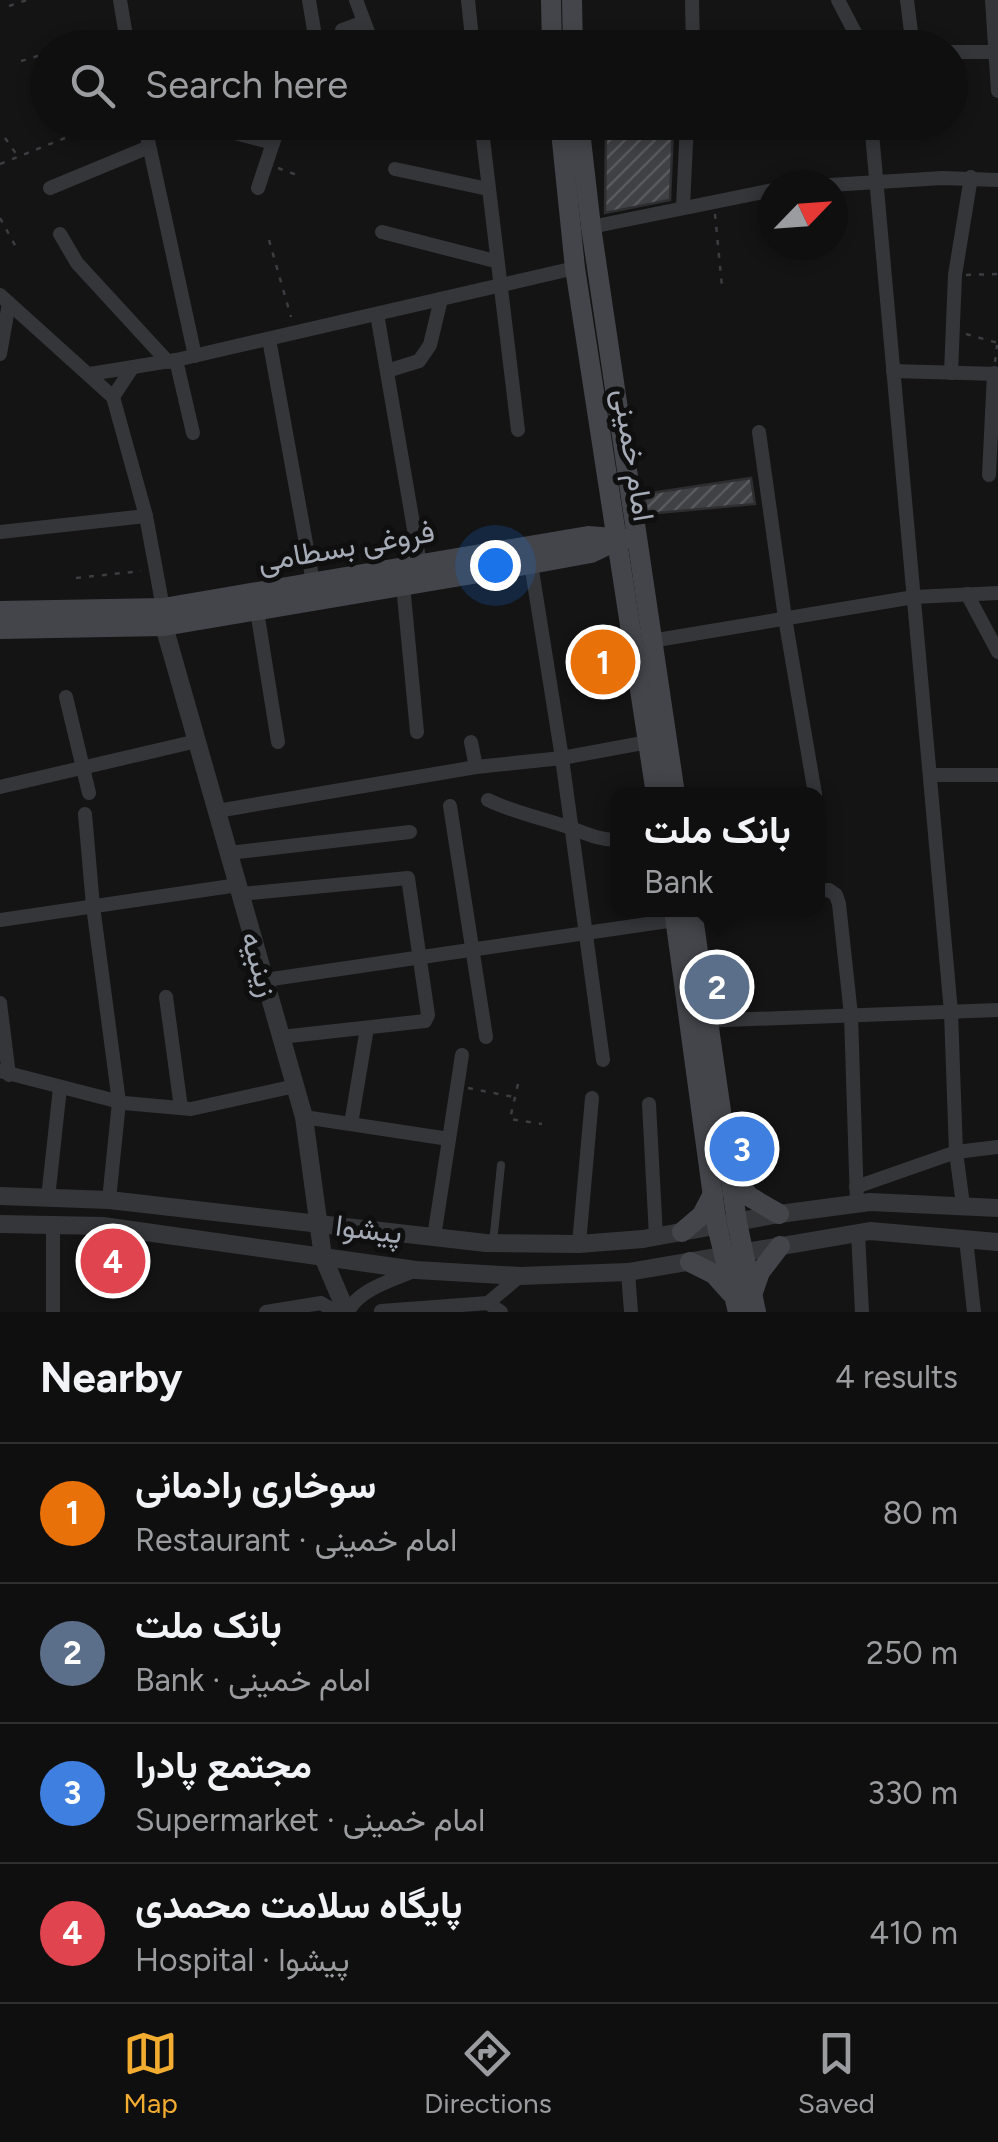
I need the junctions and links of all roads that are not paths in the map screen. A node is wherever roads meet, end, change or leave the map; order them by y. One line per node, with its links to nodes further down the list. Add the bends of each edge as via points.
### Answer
1 (120, 0): 12 (street)
2 (310, 0): 13 (street)
3 (356, 0): 11 (street)
4 (468, 0): 16 (street)
5 (551, 0): 17 (main road)
6 (572, 0): 18 (main road)
7 (692, 0): 19 (street)
8 (838, 0): 20 (street)
9 (907, 0): 21 (street)
10 (992, 0): 23 (street)
11 (364, 22): 14 (street); 15 (street)
12 (125, 30)
13 (314, 30)
14 (342, 30)
15 (367, 30)
16 (471, 30)
17 (552, 30)
18 (573, 30)
19 (692, 30)
20 (853, 30)
21 (911, 30)
22 (968, 52): 23 (street)
23 (997, 52): 24 (street)
24 (998, 91)
25 (148, 140): 34 (street)
26 (261, 140): 33 (street)
27 (274, 140): 33 (street)
28 (483, 140): 42 (street)
29 (573, 140): 49 (main road, امام خمینی)
30 (576, 140): 45 (main road, امام خمینی)
31 (686, 140): 44 (street)
32 (873, 140): 38 (street)
33 (273, 143): 41 (street)
34 (149, 147): 40 (street); 56 (street)
35 (395, 169): 42 (street)
36 (971, 177): 37 (street); 38 (street); 61 (street, via 955,275)
37 (998, 180)
38 (876, 181): 39 (street); 60 (street)
39 (848, 183)
40 (50, 188)
41 (258, 188)
42 (488, 189): 48 (street)
43 (758, 193): 44 (street)
44 (683, 206): 45 (street)
45 (591, 227): 71 (main road, امام خمینی)
46 (382, 232): 48 (street)
47 (60, 234): 57 (street, via 77,263)
48 (495, 260): 50 (street)
49 (576, 268): 50 (street); 71 (main road, امام خمینی)
50 (498, 286): 52 (street); 65 (street)
51 (4, 299): 55 (street); 62 (street)
52 (441, 299): 53 (street); 59 (street, via 430,345 419,361)
53 (377, 314): 54 (street); 59 (street)
54 (269, 339): 56 (street); 74 (street)
55 (0, 354)
56 (195, 356): 57 (street)
57 (172, 361): 58 (street); 67 (street)
58 (132, 368): 62 (street); 64 (street)
59 (387, 372): 72 (street)
60 (894, 372): 61 (street); 78 (street)
61 (952, 373): 63 (street)
62 (90, 374): 64 (street)
63 (996, 374): 68 (street)
64 (113, 398): 69 (street)
65 (518, 430)
66 (759, 432): 82 (street)
67 (192, 433)
68 (989, 475)
69 (146, 516): 70 (street); 81 (street)
70 (0, 532)
71 (626, 539): 72 (main road, فروغی بسطامی, via 588,536); 73 (main road, فروغی بسطامی); 84 (main road, امام خمینی); 91 (main road, امام خمینی)
72 (420, 564): 74 (main road, فروغی بسطامی)
73 (531, 564): 75 (main road, فروغی بسطامی); 92 (street)
74 (313, 582): 81 (main road, فروغی بسطامی)
75 (403, 585): 80 (main road, فروغی بسطامی); 87 (street)
76 (998, 592): 77 (street)
77 (967, 594): 78 (street); 85 (street)
78 (914, 597): 82 (street); 95 (street)
79 (0, 611): 81 (main road, فروغی بسطامی)
80 (257, 611): 81 (main road, فروغی بسطامی); 89 (street)
81 (164, 617): 83 (main road, فروغی بسطامی); 88 (street, زینبیه)
82 (786, 618): 84 (street); 100 (street)
83 (0, 629)
84 (651, 641): 99 (main road, امام خمینی)
85 (998, 652)
86 (66, 697): 94 (street)
87 (417, 732)
88 (197, 740): 94 (street); 104 (street, زینبیه)
89 (278, 742)
90 (472, 742): 93 (street)
91 (648, 742): 92 (street); 98 (main road, امام خمینی)
92 (562, 758): 93 (street); 106 (street)
93 (476, 766): 104 (street)
94 (84, 767): 97 (street); 101 (street)
95 (930, 775): 96 (street); 123 (street)
96 (998, 775)
97 (0, 787)
98 (655, 787)
99 (674, 787)
100 (815, 787)
101 (89, 793)
102 (488, 800): 106 (street)
103 (450, 806): 117 (street)
104 (217, 811): 109 (street, زینبیه)
105 (85, 814): 112 (street)
106 (572, 829): 108 (street); 116 (street)
107 (410, 832): 109 (street)
108 (610, 840)
109 (229, 853): 110 (street, زینبیه)
110 (239, 890): 112 (street); 118 (street, via 408,878); 119 (street, زینبیه)
111 (825, 890): 124 (street, via 839,904)
112 (93, 906): 115 (street); 135 (street)
113 (663, 917): 116 (street)
114 (681, 917): 125 (main road)
115 (0, 920)
116 (587, 935): 117 (street); 130 (street)
117 (473, 951): 118 (street); 128 (street)
118 (422, 958): 119 (street); 126 (street, via 425,1021)
119 (265, 980): 127 (street, زینبیه)
120 (166, 997): 137 (street)
121 (0, 1003): 131 (street)
122 (998, 1010): 123 (street)
123 (951, 1012): 124 (street); 142 (street)
124 (851, 1015): 125 (street); 146 (street)
125 (699, 1021): 144 (main road); 145 (main road)
126 (367, 1028): 127 (street); 139 (street)
127 (281, 1036): 132 (street, زینبیه)
128 (486, 1036)
129 (462, 1056): 140 (street)
130 (603, 1060)
131 (5, 1073): 133 (street)
132 (295, 1086): 137 (street); 138 (street, زینبیه)
133 (60, 1088): 135 (street); 148 (street)
134 (592, 1098): 164 (street)
135 (120, 1102): 137 (street); 149 (street)
136 (649, 1104): 160 (street)
137 (186, 1108)
138 (304, 1117): 139 (street); 154 (street, زینبیه)
139 (351, 1124): 140 (street)
140 (449, 1139): 159 (street)
141 (998, 1147): 142 (street)
142 (956, 1152): 146 (street); 150 (street)
143 (500, 1166): 163 (lane)
144 (731, 1177): 152 (main road); 155 (main road)
145 (713, 1194): 155 (main road); 157 (main road)
146 (856, 1195): 150 (street, پیشوا); 152 (street, پیشوا)
147 (0, 1196): 148 (street, پیشوا)
148 (48, 1198): 149 (street, پیشوا)
149 (109, 1200): 154 (street, پیشوا)
150 (963, 1205): 151 (street, پیشوا); 161 (street)
151 (998, 1208)
152 (779, 1214): 155 (street, پیشوا)
153 (0, 1224): 156 (street, پیشوا)
154 (328, 1224): 159 (street, پیشوا); 167 (street, زینبیه)
155 (727, 1224): 157 (street, پیشوا); 166 (main road)
156 (53, 1225): 167 (street, پیشوا, via 104,1226); 176 (street)
157 (682, 1232): 160 (street, پیشوا)
158 (858, 1233): 161 (street, پیشوا); 165 (street, پیشوا); 179 (street)
159 (434, 1237): 163 (street, پیشوا)
160 (656, 1237): 164 (street, پیشوا)
161 (966, 1239): 162 (street, پیشوا); 180 (street)
162 (998, 1242)
163 (492, 1243): 164 (street, پیشوا)
164 (579, 1244)
165 (780, 1246): 166 (street, پیشوا); 172 (main road)
166 (733, 1254): 168 (street, پیشوا); 172 (main road)
167 (331, 1258): 169 (street, پیشوا); 174 (street, زینبیه)
168 (690, 1262): 170 (street, پیشوا); 172 (main road, via 714,1274)
169 (416, 1270): 171 (street, پیشوا); 174 (street)
170 (628, 1272): 171 (street, پیشوا); 178 (street)
171 (520, 1276): 173 (street)
172 (744, 1304)
173 (494, 1308): 175 (street)
174 (343, 1310): 177 (street, via 320,1303)
175 (381, 1311)
176 (53, 1312)
177 (266, 1312)
178 (631, 1312)
179 (862, 1312)
180 (974, 1312)

